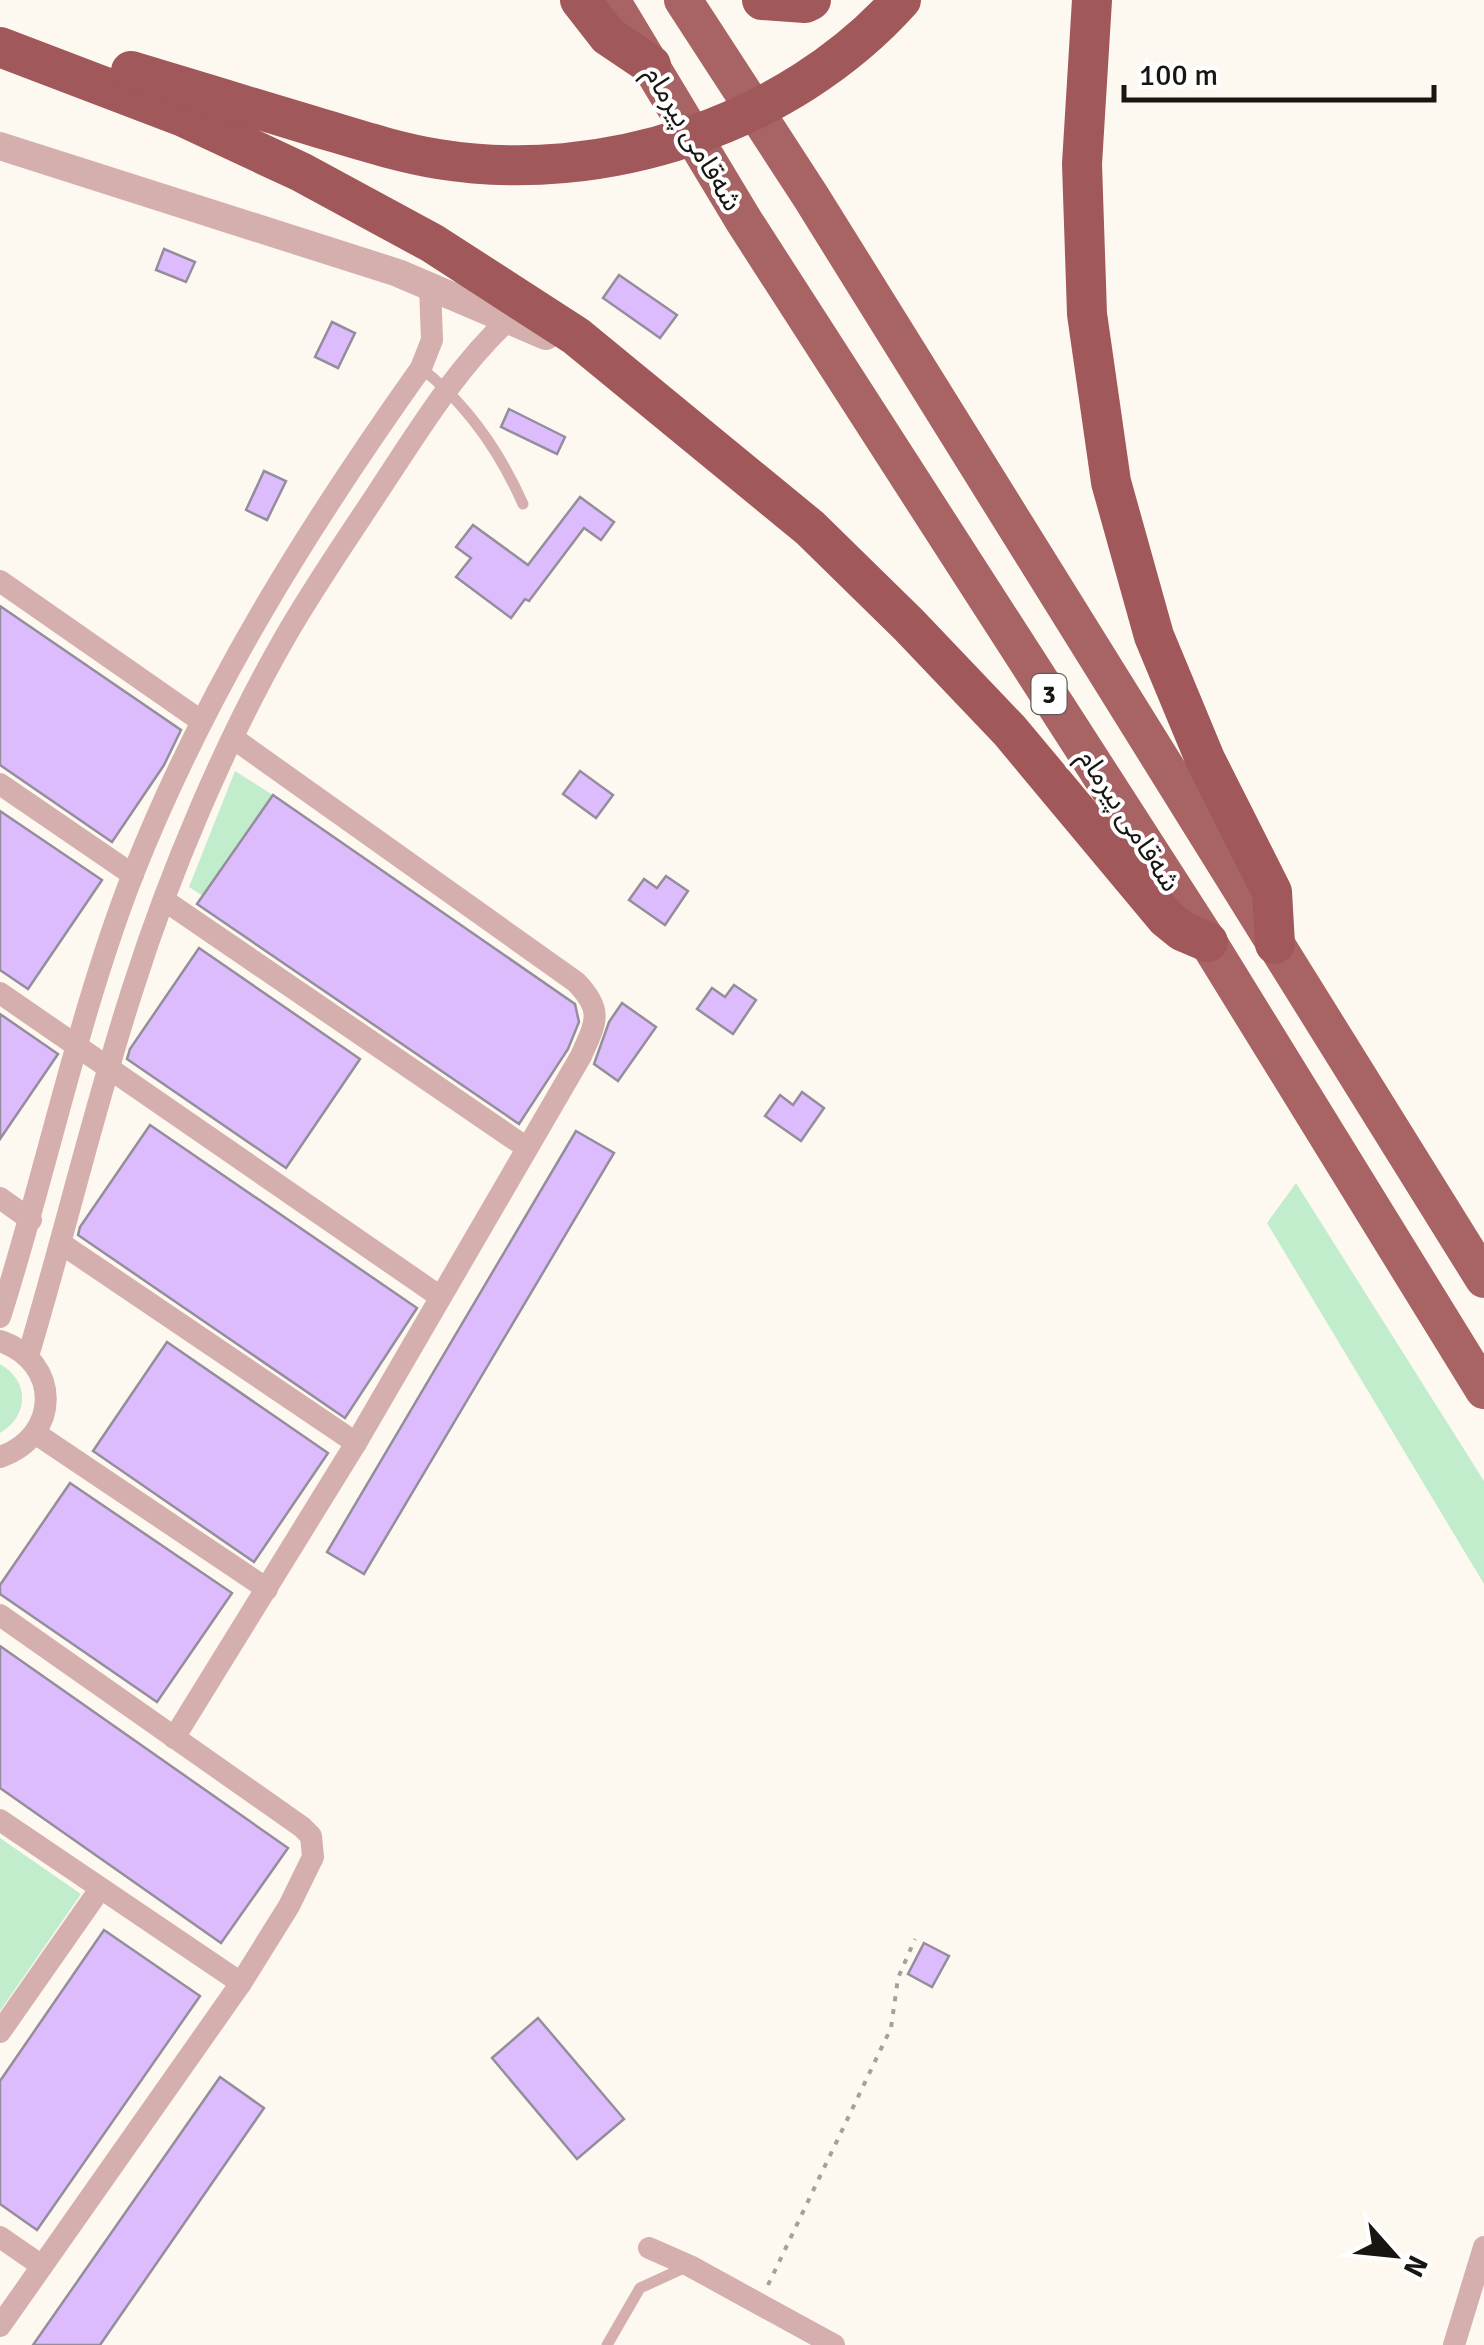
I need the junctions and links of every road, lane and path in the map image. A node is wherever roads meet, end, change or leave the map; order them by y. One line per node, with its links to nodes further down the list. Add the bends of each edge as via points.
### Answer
1 (580, 0): 10 (highway, via 608,36)
2 (611, 0): 10 (highway, شەقامی پیرمام / 3)
3 (683, 0): 26 (highway, شەقامی پیرمام / 3)
4 (762, 0): 5 (highway)
5 (811, 0)
6 (901, 0): 9 (highway, via 803,84 730,122 653,148 569,162 439,159 106,64)
7 (1092, 0): 11 (highway)
8 (1101, 0): 11 (highway)
9 (0, 45): 16 (highway, via 302,172 545,314)
10 (651, 65): 25 (highway, شەقامی پیرمام / 3, via 744,221)
11 (1090, 69): 26 (highway, via 1082,164 1087,314 1111,482 1154,636 1205,759 1272,892)
12 (0, 146): 13 (street)
13 (430, 286): 14 (street); 15 (street, via 432,340)
14 (510, 318): 16 (street); 17 (street)
15 (421, 368): 17 (lane); 20 (street, via 277,582)
16 (618, 372): 25 (highway, via 810,528 1010,732 1166,918)
17 (446, 388): 18 (lane, via 487,437); 21 (street, via 320,580)
18 (522, 504)
19 (0, 581): 20 (street)
20 (201, 721): 23 (street)
21 (233, 738): 24 (street); 30 (street, via 590,996 596,1011 592,1032)
22 (0, 784): 23 (street)
23 (133, 876): 28 (street)
24 (164, 900): 29 (street); 30 (street)
25 (1208, 942): 39 (highway, شەقامی پیرمام / 3)
26 (1274, 944): 34 (highway, شەقامی پیرمام / 3)
27 (0, 993): 28 (street)
28 (76, 1045): 29 (street); 32 (street)
29 (108, 1071): 33 (street); 35 (street)
30 (526, 1148): 35 (street)
31 (0, 1198): 32 (street)
32 (31, 1220): 36 (street)
33 (62, 1244): 38 (street); 41 (street)
34 (1484, 1279)
35 (439, 1296): 41 (street)
36 (0, 1317)
37 (0, 1341): 38 (street)
38 (28, 1356): 40 (street, via 46,1397)
39 (1484, 1390)
40 (36, 1433): 42 (street); 43 (street)
41 (356, 1443): 43 (street)
42 (0, 1457)
43 (267, 1590): 45 (street)
44 (0, 1615): 45 (street)
45 (174, 1738): 49 (street, via 311,1836 312,1857 289,1906)
46 (0, 1820): 47 (street)
47 (100, 1889): 49 (street); 50 (street)
48 (915, 1939): 56 (path, via 898,1978 891,2028)
49 (241, 1983): 54 (street)
50 (0, 2032)
51 (0, 2237): 54 (street)
52 (1484, 2247): 60 (street)
53 (649, 2248): 55 (street)
54 (42, 2266): 57 (street)
55 (690, 2266): 56 (street); 58 (lane, via 640,2288)
56 (759, 2302): 59 (street)
57 (0, 2326)
58 (608, 2345)
59 (834, 2345)
60 (1454, 2345)

